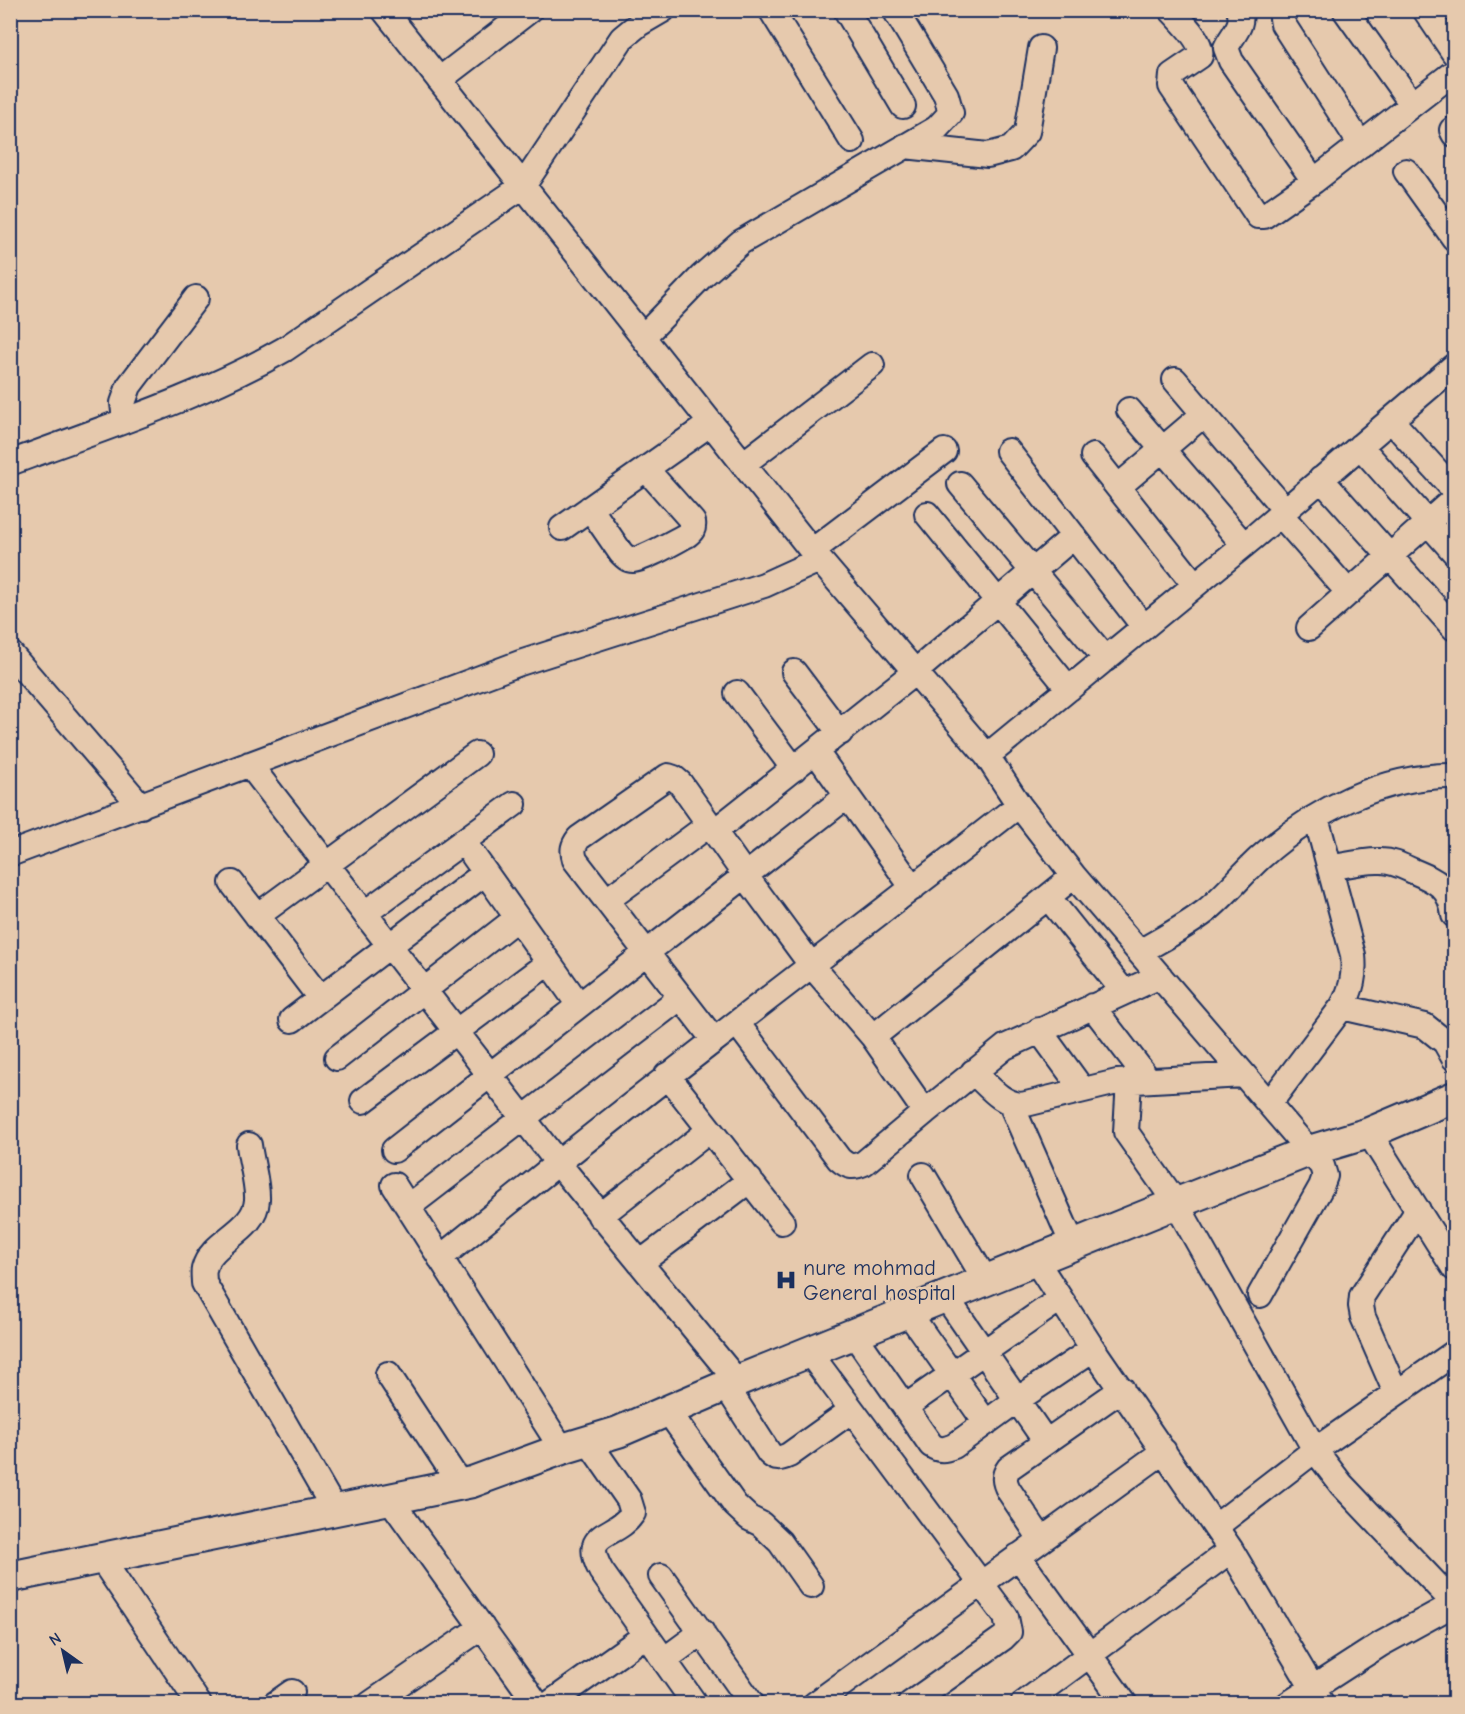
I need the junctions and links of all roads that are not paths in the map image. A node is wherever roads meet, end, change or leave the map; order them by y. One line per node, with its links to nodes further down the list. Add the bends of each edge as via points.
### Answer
1 (384, 10): 15 (street)
2 (663, 10): 23 (street, via 622,38)
3 (771, 10): 18 (street)
4 (846, 10): 17 (street)
5 (895, 10): 20 (street, via 946,95 951,113 937,128)
6 (1171, 10): 22 (street, via 1202,52 1172,75 1171,86 1253,211 1264,216)
7 (1239, 10): 22 (street, via 1241,25 1226,48 1231,61)
8 (1285, 10): 19 (street, via 1283,24)
9 (1345, 10): 16 (street)
10 (1425, 10): 13 (street)
11 (527, 11): 15 (street)
12 (1041, 48): 20 (street, via 1027,132 1011,149 988,155)
13 (1455, 53)
14 (1455, 72): 16 (street)
15 (439, 80): 23 (street)
16 (1412, 104): 19 (street)
17 (903, 106)
18 (852, 141)
19 (1361, 146): 22 (street)
20 (905, 147): 26 (street, via 741,242)
21 (1406, 171): 24 (street)
22 (1314, 181)
23 (523, 186): 26 (street); 32 (street, via 285,349 215,386)
24 (1455, 238)
25 (196, 298): 32 (street, via 129,386 123,403)
26 (643, 337): 34 (street)
27 (872, 364): 41 (street)
28 (1455, 366): 33 (street)
29 (1175, 380): 31 (street)
30 (1129, 410): 36 (street)
31 (1204, 414): 36 (street); 49 (street)
32 (125, 420): 40 (street)
33 (1391, 420): 35 (street); 46 (street)
34 (711, 423): 41 (street); 42 (street)
35 (1359, 446): 43 (street); 51 (street)
36 (1162, 449): 45 (street); 54 (street)
37 (944, 451): 57 (street)
38 (1008, 451): 53 (street)
39 (1093, 456): 45 (street)
40 (10, 463)
41 (743, 464): 57 (street)
42 (646, 469): 48 (street); 48 (street, via 693,522 692,532 631,560 621,553)
43 (1321, 479): 49 (street); 56 (street)
44 (960, 484): 58 (street)
45 (1118, 487): 59 (street)
46 (1455, 490)
47 (1455, 499): 51 (street)
48 (590, 508): 52 (street)
49 (1283, 512): 54 (street); 60 (street)
50 (927, 514): 61 (street)
51 (1428, 522): 55 (street); 56 (street)
52 (562, 528)
53 (1074, 536): 58 (street); 62 (street)
54 (1244, 545): 59 (street)
55 (1455, 552)
56 (1390, 555): 60 (street); 64 (street)
57 (816, 556): 68 (street); 75 (street, via 764,585 520,663)
58 (1032, 571): 61 (street); 66 (street)
59 (1195, 585): 62 (street)
60 (1349, 592): 63 (street)
61 (998, 601): 68 (street); 69 (street)
62 (1144, 627): 66 (street)
63 (1309, 628)
64 (1455, 628)
65 (10, 653): 81 (street)
66 (1106, 659): 69 (street)
67 (794, 672): 71 (street)
68 (915, 672): 71 (street); 74 (street)
69 (1069, 689): 74 (street)
70 (737, 693): 76 (street)
71 (840, 733): 72 (street)
72 (816, 752): 76 (street); 78 (street)
73 (477, 754): 86 (street)
74 (987, 756): 80 (street)
75 (249, 764): 81 (street); 86 (street)
76 (794, 769): 83 (street)
77 (1455, 776): 82 (street, via 1379,787)
78 (847, 796): 89 (street); 92 (street)
79 (514, 804): 84 (street)
80 (1019, 805): 90 (street); 92 (street)
81 (141, 806): 85 (street)
82 (1316, 817): 87 (street); 101 (street, via 1262,856 1206,910)
83 (712, 827): 89 (street); 94 (street); 94 (street, via 680,783 668,776 574,845 575,860)
84 (464, 841): 88 (street); 96 (street)
85 (10, 854)
86 (327, 864): 96 (street); 97 (street)
87 (1330, 868): 95 (street, via 1393,862 1434,880 1444,888); 111 (street, via 1355,973)
88 (485, 873): 98 (street); 99 (street)
89 (745, 876): 100 (street); 103 (street)
90 (1074, 876): 93 (street); 101 (street)
91 (232, 883): 97 (street)
92 (913, 888): 103 (street)
93 (1047, 897): 106 (street); 116 (street)
94 (607, 900): 100 (street)
95 (1454, 909)
96 (364, 913): 99 (street)
97 (257, 915): 108 (street)
98 (517, 918): 102 (street); 105 (street)
99 (390, 945): 105 (street); 108 (street)
100 (646, 952): 107 (street); 109 (street)
101 (1140, 952): 104 (street)
102 (549, 963): 109 (street); 115 (street)
103 (812, 966): 113 (street); 116 (street)
104 (1160, 976): 106 (street); 122 (street)
105 (424, 990): 115 (street); 118 (street)
106 (1124, 992): 110 (street)
107 (681, 997): 117 (street); 131 (street)
108 (320, 998): 112 (street)
109 (579, 1005): 121 (street)
110 (1092, 1006): 114 (street); 124 (street)
111 (1342, 1007): 119 (street, via 1425,1026 1445,1042); 129 (street)
112 (292, 1020)
113 (737, 1023): 117 (street); 130 (street, via 846,1166 864,1163)
114 (1039, 1030): 120 (street, via 1005,1047); 125 (street)
115 (457, 1031): 121 (street); 127 (street)
116 (873, 1037): 130 (street)
117 (714, 1040): 123 (street)
118 (337, 1058)
119 (1455, 1058)
120 (974, 1072): 128 (street); 130 (street)
121 (490, 1074): 131 (street); 135 (street)
122 (1244, 1075): 124 (street); 129 (street)
123 (667, 1076): 132 (street); 137 (street)
124 (1139, 1080): 125 (street); 141 (street, via 1126,1132)
125 (1082, 1089): 128 (street, via 1022,1105)
126 (1455, 1097): 133 (main road)
127 (363, 1101)
128 (1011, 1104): 146 (street)
129 (1269, 1104): 136 (street)
130 (925, 1112)
131 (523, 1119): 137 (street); 142 (street)
132 (711, 1131): 139 (street); 144 (street)
133 (1369, 1133): 136 (main road); 143 (street)
134 (249, 1145): 177 (street, via 257,1202 251,1217 211,1255 203,1269 204,1283)
135 (394, 1149)
136 (1309, 1151): 141 (main road); 152 (street, via 1325,1176)
137 (558, 1163): 144 (street); 147 (street)
138 (923, 1174): 151 (street)
139 (750, 1180): 145 (street); 149 (street)
140 (394, 1185): 142 (street)
141 (1176, 1203): 146 (main road); 173 (street)
142 (408, 1207): 147 (street)
143 (1418, 1210): 150 (street); 165 (street, via 1362,1296 1363,1317)
144 (600, 1216): 149 (street)
145 (782, 1222)
146 (1073, 1245): 148 (main road)
147 (440, 1258): 172 (street)
148 (1036, 1261): 151 (main road); 154 (street)
149 (640, 1263): 163 (street)
150 (1455, 1268)
151 (986, 1281): 153 (main road)
152 (1260, 1294)
153 (946, 1297): 155 (main road); 159 (street)
154 (1060, 1299): 157 (street); 159 (street)
155 (908, 1312): 156 (main road); 162 (street)
156 (854, 1334): 158 (main road); 167 (street)
157 (1093, 1349): 164 (street); 166 (street)
158 (809, 1352): 163 (main road); 168 (street)
159 (984, 1352): 162 (street); 166 (street)
160 (1455, 1353): 165 (street)
161 (388, 1374): 175 (street)
162 (952, 1374): 167 (street); 170 (street)
163 (731, 1384): 168 (street, via 775,1459 789,1455); 169 (main road)
164 (1122, 1389): 171 (street); 174 (street)
165 (1396, 1393): 173 (street)
166 (1017, 1400): 170 (street); 171 (street)
167 (904, 1407): 170 (street, via 938,1450 954,1446)
168 (852, 1410): 185 (street)
169 (668, 1411): 172 (main road); 186 (street, via 735,1505 780,1542)
170 (986, 1423)
171 (1046, 1442): 179 (street, via 1005,1474 1009,1491)
172 (575, 1445): 175 (main road); 190 (street, via 629,1500 633,1513 598,1540 593,1557)
173 (1315, 1450): 178 (street); 187 (street, via 1341,1484)
174 (1164, 1451): 178 (street); 179 (street)
175 (460, 1484): 176 (main road)
176 (389, 1498): 177 (main road); 188 (street)
177 (334, 1509): 182 (main road)
178 (1215, 1527): 180 (street)
179 (1041, 1539): 181 (street)
180 (1231, 1550): 191 (street); 194 (street)
181 (1018, 1556): 185 (street); 191 (street)
182 (101, 1558): 184 (main road); 195 (street)
183 (661, 1576): 189 (street)
184 (10, 1577)
185 (979, 1584): 201 (street); 202 (street, via 1006,1617 1009,1632)
186 (811, 1586)
187 (1455, 1603): 194 (street, via 1405,1630)
188 (482, 1627): 193 (street); 197 (street)
189 (702, 1632): 192 (street); 200 (street)
190 (646, 1635): 192 (street); 198 (street)
191 (1090, 1655): 203 (street); 204 (street)
192 (664, 1660): 199 (street)
193 (401, 1693): 196 (street)
194 (1317, 1696): 205 (street)
195 (199, 1704)
196 (370, 1704)
197 (537, 1704)
198 (549, 1704)
199 (694, 1704)
200 (752, 1704)
201 (815, 1704)
202 (910, 1704)
203 (1023, 1704)
204 (1125, 1704)
205 (1288, 1704)

